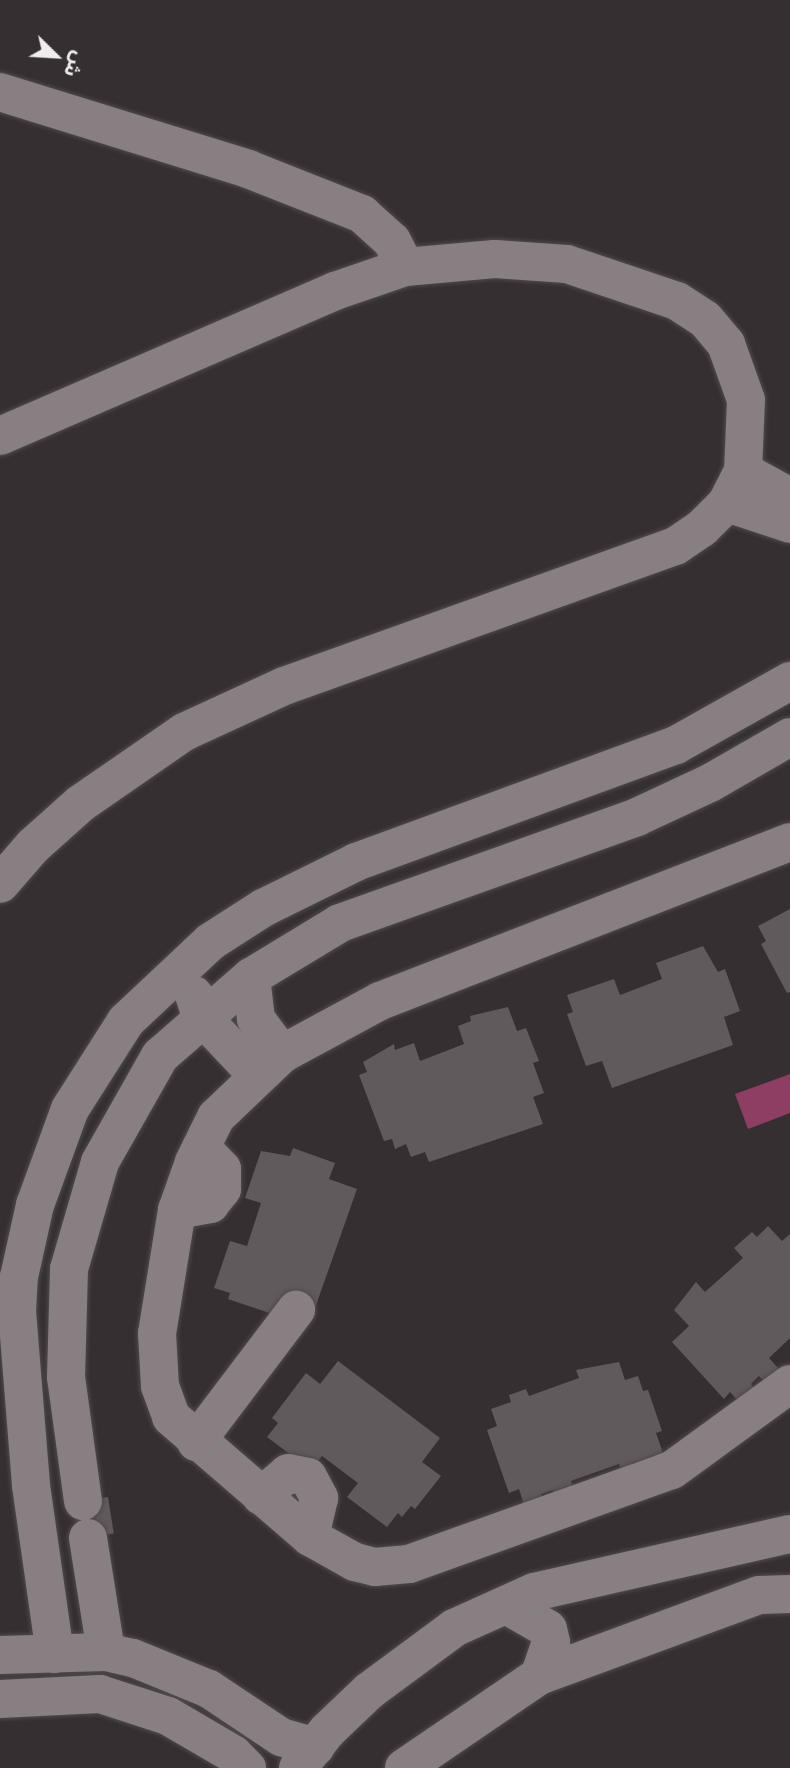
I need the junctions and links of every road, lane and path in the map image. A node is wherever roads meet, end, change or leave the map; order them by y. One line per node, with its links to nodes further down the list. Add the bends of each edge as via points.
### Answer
1 (0, 92): 2 (street, via 248,169 362,214 392,241)
2 (405, 267): 3 (street, via 244,329); 4 (street, via 495,259 567,264 677,301 705,319 736,365 746,400)
3 (0, 436)
4 (735, 487): 5 (street); 6 (street); 10 (street, via 702,528 675,547 284,685 184,732 80,804 33,846)
5 (790, 497)
6 (790, 524)
7 (790, 681): 11 (street, via 676,746 356,862)
8 (790, 737): 12 (street, via 710,783 637,817 340,923)
9 (790, 842): 14 (street, via 380,1002)
10 (0, 884)
11 (263, 908): 13 (street, via 259,939 194,996); 16 (street, via 168,977 126,1021 70,1109 25,1241)
12 (251, 977): 13 (street); 14 (street, via 256,1019)
13 (207, 1011): 14 (street); 17 (street, via 160,1056 118,1124 89,1193 69,1269)
14 (270, 1065): 19 (street, via 216,1117 177,1210 158,1333 160,1386 171,1417)
15 (296, 1310): 19 (street)
16 (11, 1376): 17 (street); 26 (street)
17 (66, 1377): 20 (street)
18 (790, 1384): 19 (street, via 671,1470 409,1564 375,1567 355,1563 310,1537)
19 (196, 1442)
20 (83, 1501)
21 (790, 1534): 24 (street, via 614,1572 534,1592)
22 (88, 1538): 25 (street)
23 (790, 1594): 29 (street, via 759,1595)
24 (506, 1605): 29 (street, via 548,1629 551,1642); 32 (street, via 454,1628 369,1691)
25 (106, 1652): 26 (street); 28 (street)
26 (55, 1654): 27 (street)
27 (0, 1655)
28 (185, 1676): 31 (street); 32 (street)
29 (539, 1676): 34 (street)
30 (0, 1699): 31 (street, via 100,1693)
31 (168, 1716): 33 (street, via 233,1754)
32 (307, 1758)
33 (247, 1768)
34 (404, 1768)

